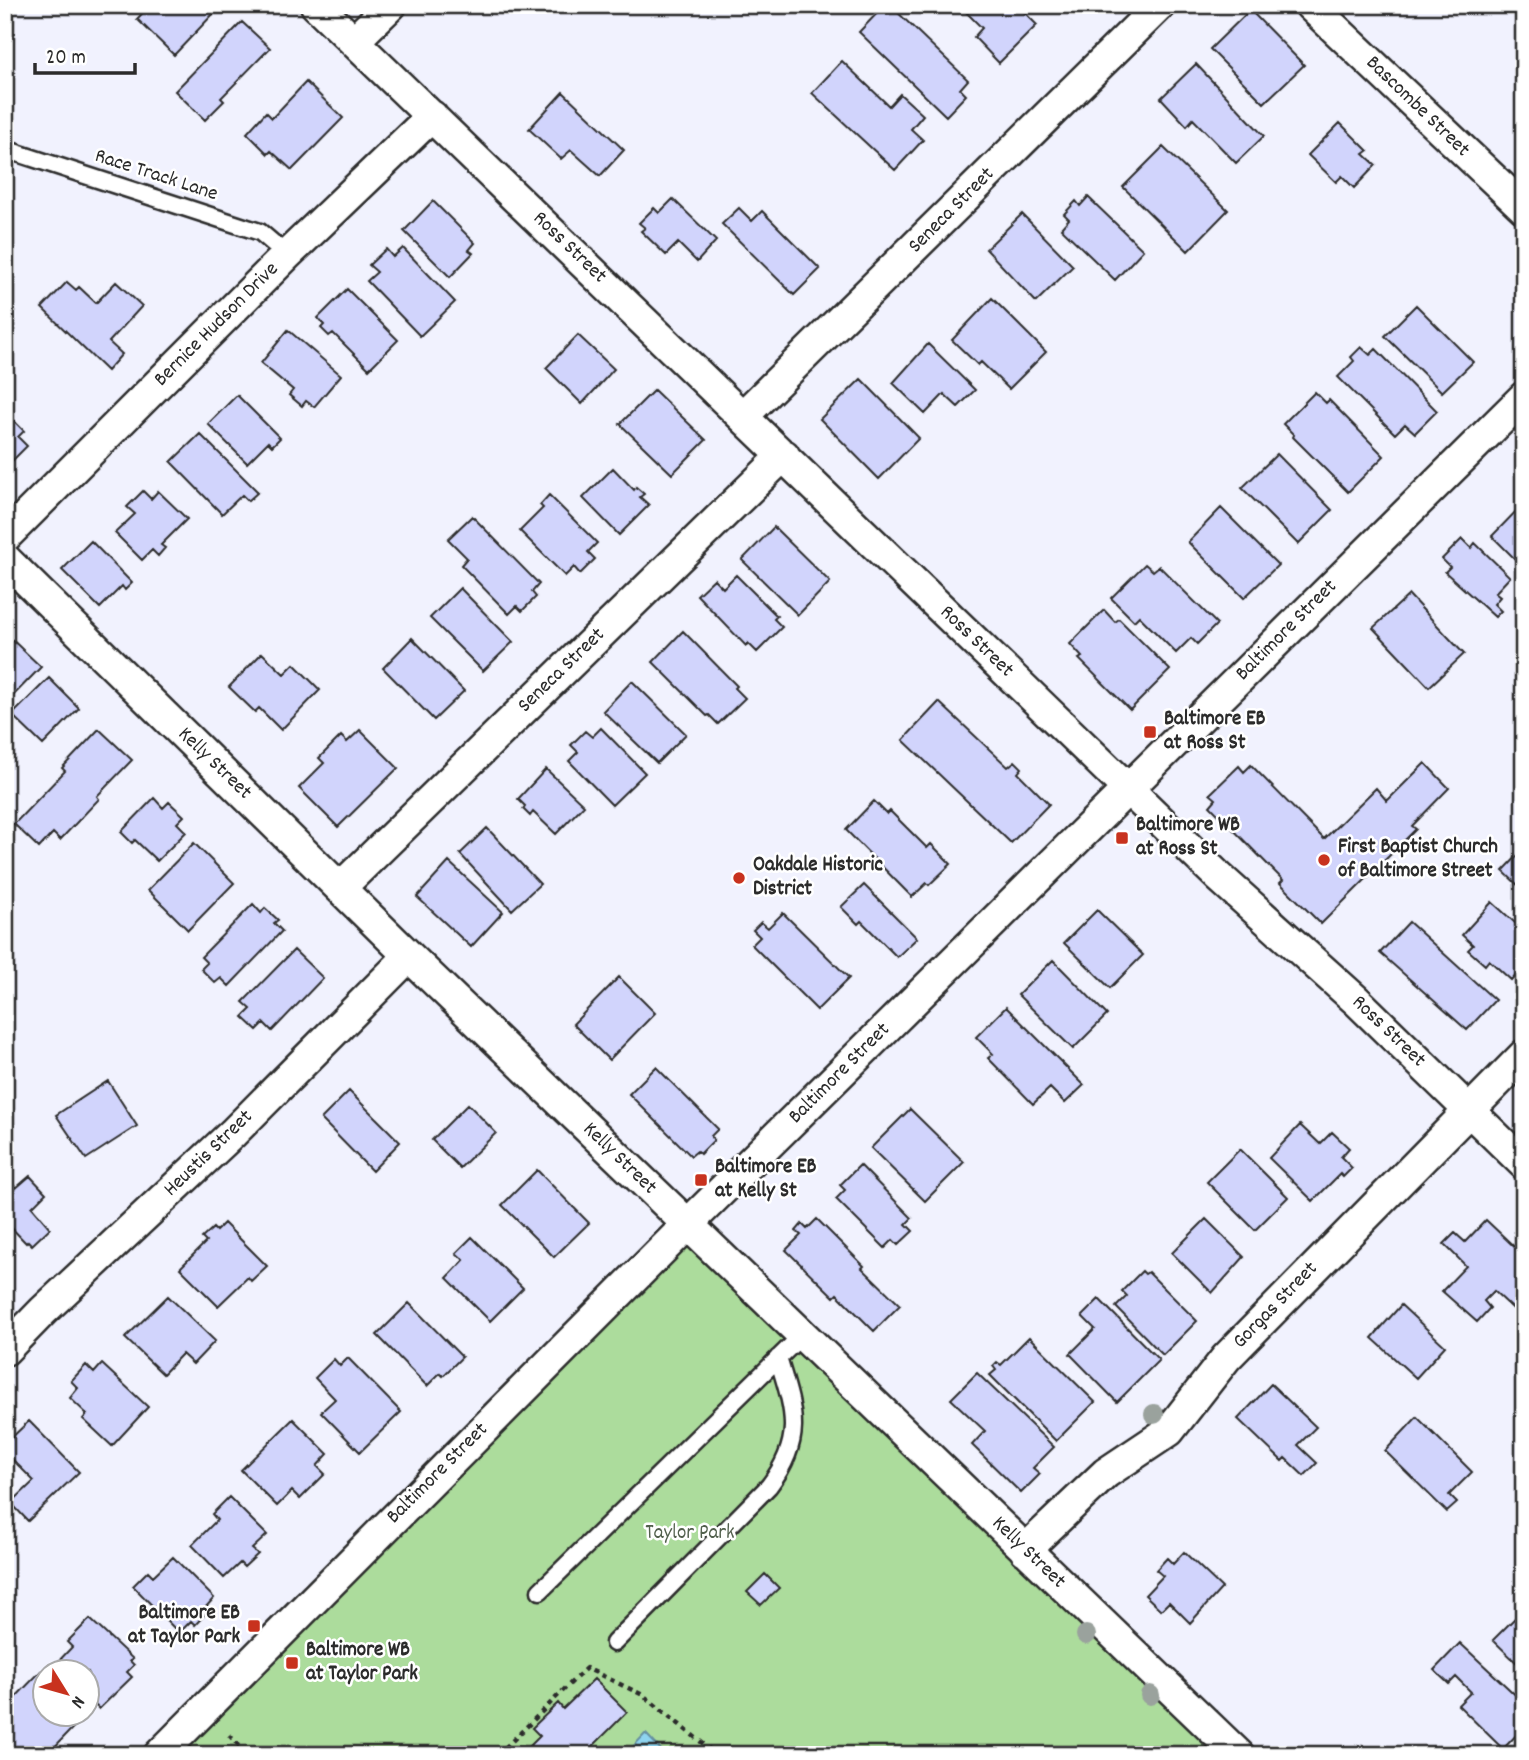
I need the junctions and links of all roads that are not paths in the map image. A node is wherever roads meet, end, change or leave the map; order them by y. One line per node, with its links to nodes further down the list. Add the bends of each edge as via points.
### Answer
1 (316, 5): 5 (street)
2 (391, 5): 5 (street)
3 (1160, 5): 11 (street, Seneca Street)
4 (1310, 5): 8 (street, Bascombe Street)
5 (354, 41): 6 (street, Ross Street)
6 (432, 116): 9 (street, Bernice Hudson Drive); 11 (street, Ross Street)
7 (5, 149): 9 (lane, Race Track Lane, via 260,232)
8 (1524, 208)
9 (287, 255): 13 (street, Bernice Hudson Drive)
10 (1524, 397): 15 (street, Baltimore Street)
11 (743, 416): 12 (street, Ross Street)
12 (784, 455): 15 (street, Ross Street); 16 (street, Seneca Street)
13 (5, 537)
14 (5, 559): 16 (street, Kelly Street)
15 (1128, 789): 19 (street, Ross Street); 21 (street, Baltimore Street)
16 (340, 888): 17 (street, Kelly Street)
17 (409, 956): 21 (street, Kelly Street); 23 (street, Heustis Street, via 233,1133)
18 (1524, 1055): 19 (street, Gorgas Street)
19 (1468, 1110): 20 (street, Ross Street); 25 (street, Gorgas Street, via 1226,1358 1169,1432 1106,1473)
20 (1524, 1164)
21 (687, 1225): 22 (street, Kelly Street); 28 (street, Baltimore Street)
22 (801, 1336): 24 (lane); 25 (street, Kelly Street)
23 (5, 1350)
24 (778, 1358): 26 (lane); 27 (lane, via 794,1428 784,1466)
25 (1025, 1550): 29 (street, Kelly Street)
26 (540, 1591)
27 (614, 1643)
28 (159, 1755)
29 (1239, 1755)

